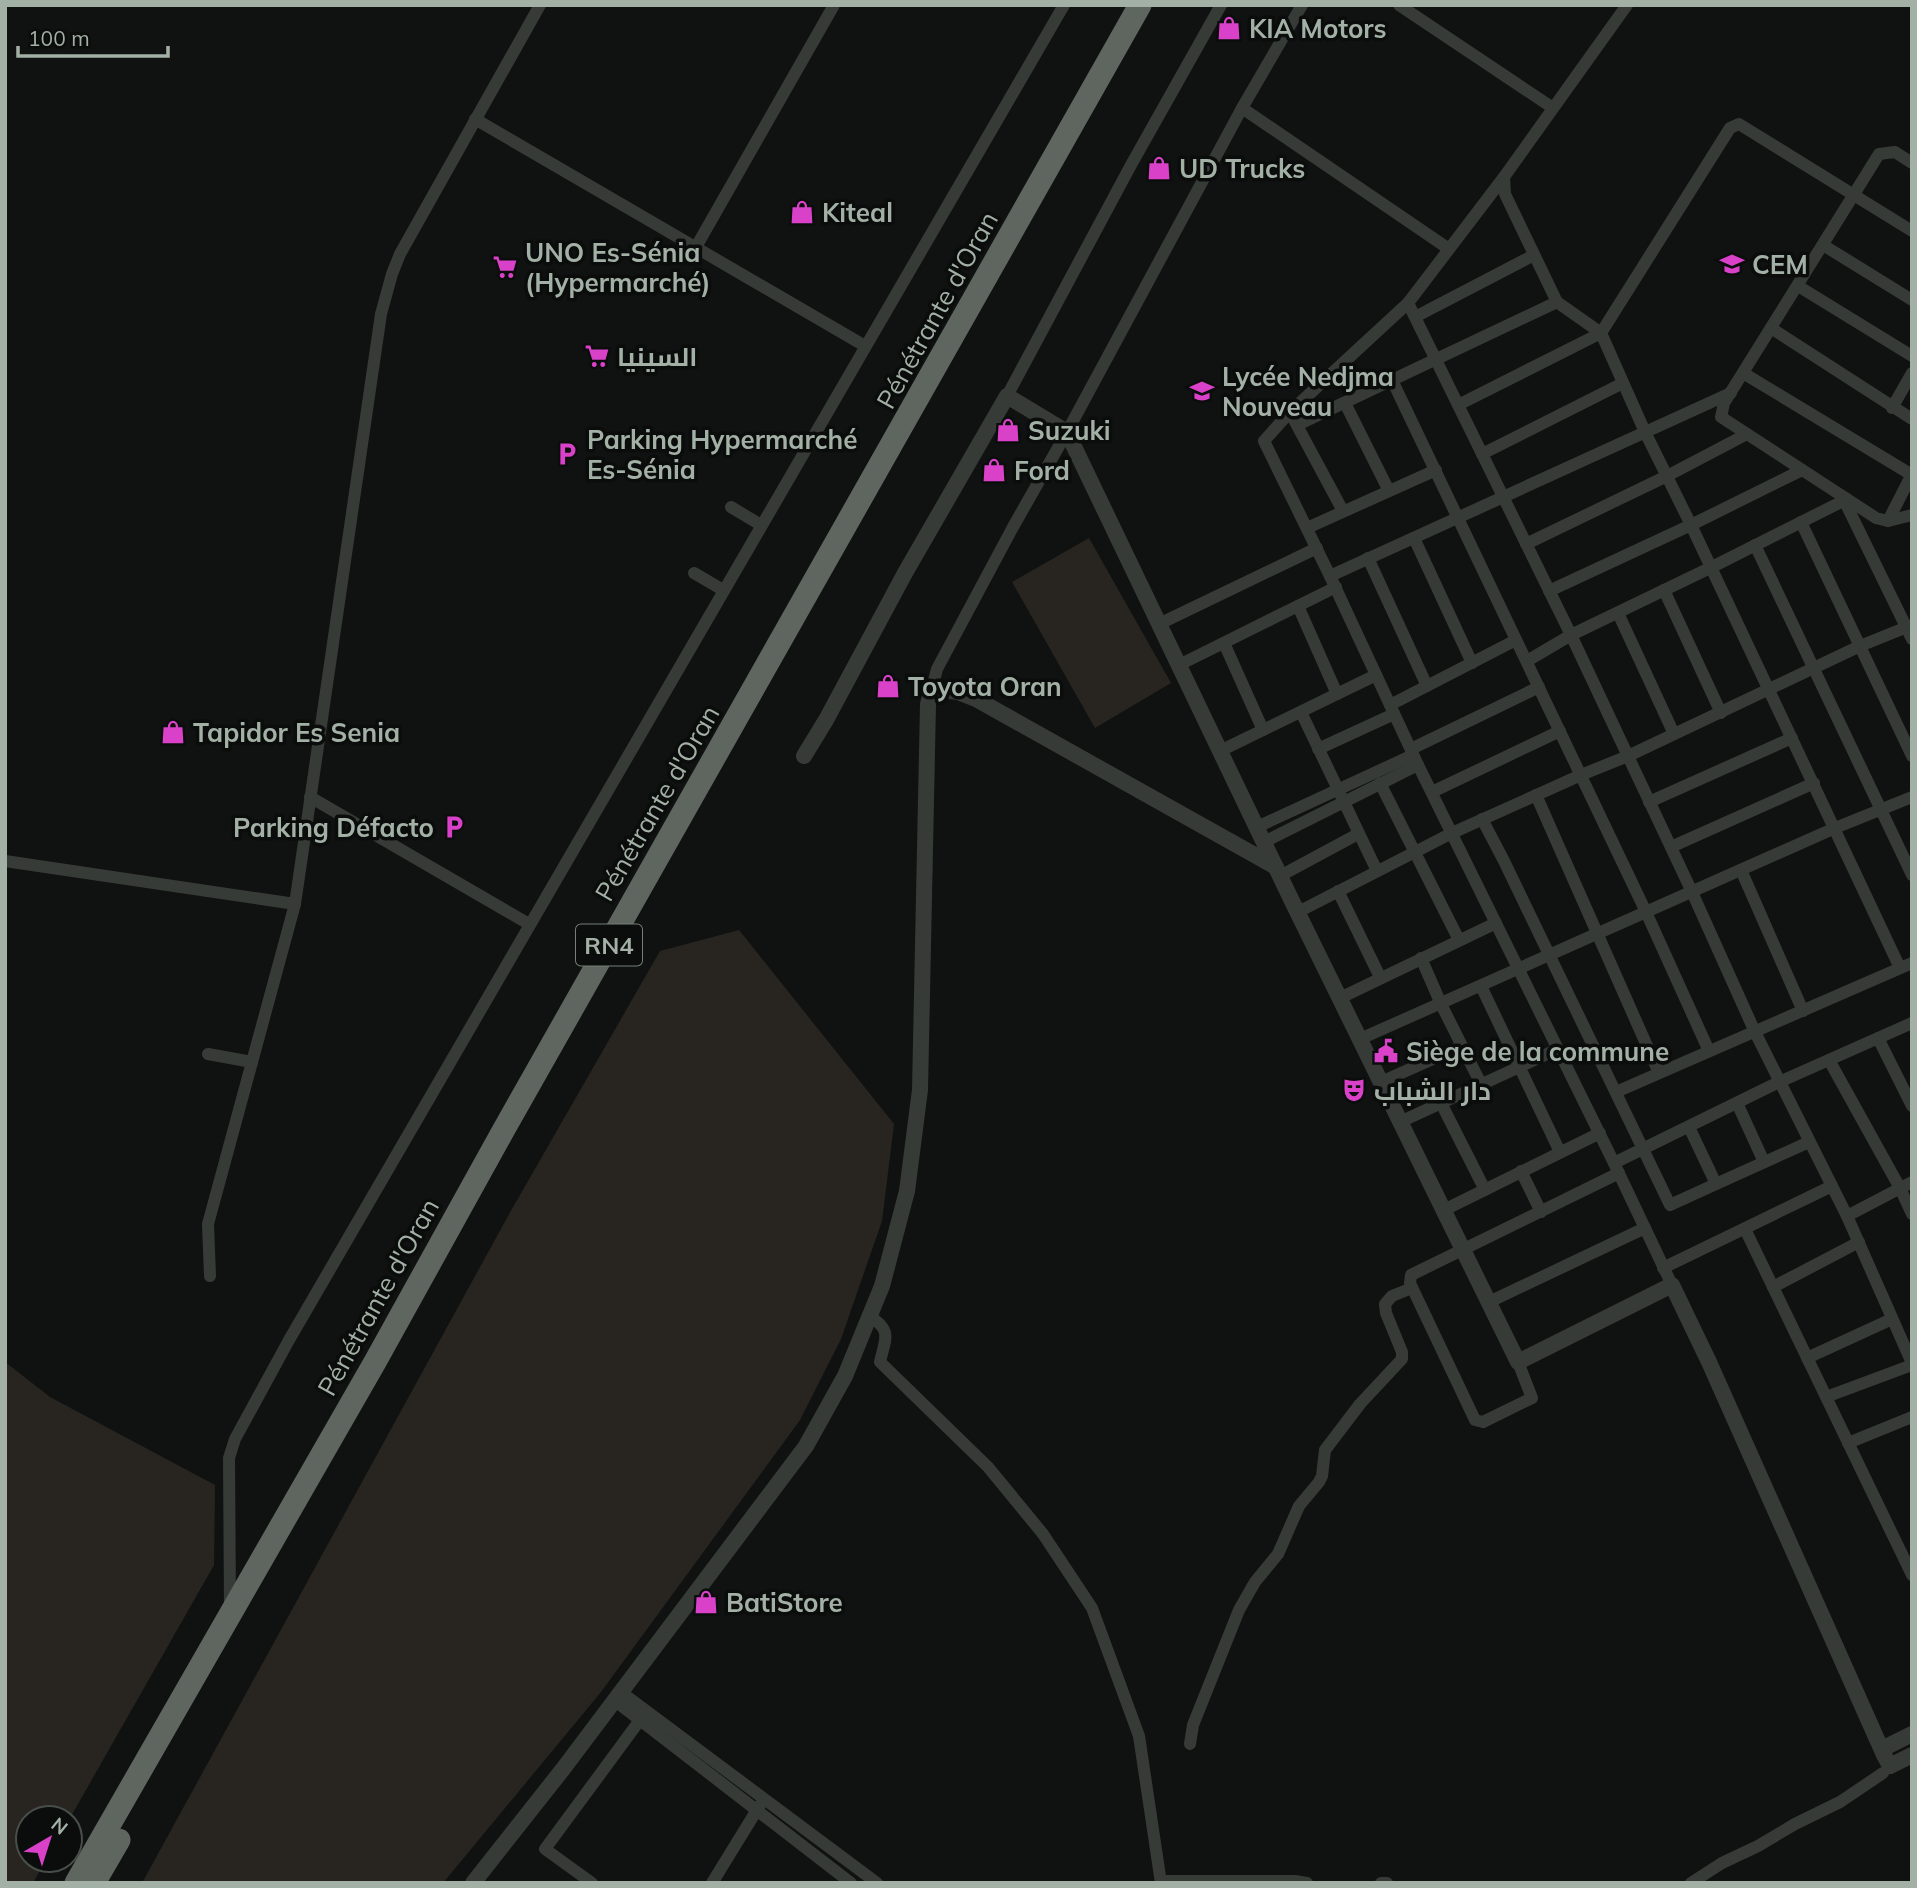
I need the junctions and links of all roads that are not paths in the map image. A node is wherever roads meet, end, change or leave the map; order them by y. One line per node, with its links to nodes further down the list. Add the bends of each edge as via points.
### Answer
1 (540, 5): 12 (street)
2 (834, 5): 18 (street)
3 (1064, 5): 28 (street)
4 (1140, 5): 200 (highway, Pénétrante d'Oran / RN4)
5 (1158, 5): 212 (highway, Pénétrante d'Oran / RN4)
6 (1221, 5): 36 (street)
7 (1302, 5): 10 (street)
8 (1399, 5): 11 (street)
9 (1627, 5): 11 (street)
10 (1242, 108): 19 (street); 43 (street)
11 (1553, 108): 14 (street)
12 (475, 119): 18 (street); 111 (street, via 400,254 381,314)
13 (1912, 163): 15 (street, via 1895,152 1879,154)
14 (1504, 177): 19 (street); 20 (street, via 1505,194)
15 (1855, 195): 16 (street); 17 (street); 27 (street, via 1740,124 1730,128)
16 (1912, 231)
17 (1823, 245): 21 (street); 22 (street)
18 (696, 247): 28 (street)
19 (1449, 249): 24 (street)
20 (1534, 255): 23 (street); 25 (street)
21 (1798, 286): 26 (street); 29 (street)
22 (1912, 300)
23 (1556, 302): 27 (street); 30 (street)
24 (1408, 303): 25 (street); 40 (street)
25 (1415, 317): 30 (street)
26 (1771, 328): 31 (street); 39 (street)
27 (1601, 333): 34 (street); 38 (street)
28 (865, 346): 61 (street)
29 (1912, 356)
30 (1435, 360): 33 (street); 38 (street)
31 (1743, 373): 35 (street); 49 (street)
32 (1912, 373): 39 (street)
33 (1392, 380): 37 (street); 47 (street)
34 (1623, 383): 44 (street); 46 (street)
35 (1731, 392): 44 (street); 45 (street, via 1721,417)
36 (1007, 396): 43 (street); 101 (street)
37 (1345, 403): 42 (street); 51 (street)
38 (1458, 405): 46 (street)
39 (1892, 408): 41 (street)
40 (1290, 412): 42 (street); 62 (street, via 1264,441)
41 (1912, 419)
42 (1297, 425): 55 (street)
43 (1067, 432): 76 (street); 89 (street, via 937,669)
44 (1645, 432): 50 (street); 52 (street)
45 (1746, 434): 48 (street); 50 (street)
46 (1482, 453): 52 (street)
47 (1436, 470): 51 (street); 57 (street)
48 (1802, 470): 53 (street); 60 (street)
49 (1912, 475): 58 (street)
50 (1667, 476): 60 (street); 64 (street)
51 (1389, 491): 55 (street)
52 (1503, 497): 57 (street); 64 (street)
53 (1846, 500): 58 (street); 59 (street); 77 (street)
54 (731, 507): 61 (street)
55 (1343, 512): 62 (street)
56 (1912, 515): 58 (street)
57 (1458, 517): 63 (street); 79 (street)
58 (1888, 521)
59 (1801, 522): 65 (street); 81 (street)
60 (1691, 524): 68 (street); 73 (street)
61 (761, 525): 71 (street)
62 (1307, 528): 66 (street)
63 (1414, 538): 67 (street); 83 (street)
64 (1526, 544): 73 (street)
65 (1755, 545): 68 (street); 85 (street)
66 (1317, 548): 70 (street); 76 (street)
67 (1368, 558): 70 (street); 87 (street)
68 (1712, 567): 72 (street); 90 (street)
69 (694, 573): 71 (street)
70 (1333, 582): 74 (street); 86 (street)
71 (723, 590): 133 (street)
72 (1664, 590): 75 (street); 94 (street)
73 (1549, 591): 78 (street)
74 (1298, 606): 80 (street); 91 (street)
75 (1618, 612): 78 (street); 97 (street)
76 (1159, 624): 84 (street)
77 (1910, 630): 81 (street)
78 (1571, 635): 82 (street); 103 (street)
79 (1517, 640): 82 (street); 83 (street)
80 (1224, 643): 84 (street); 95 (street)
81 (1860, 646): 85 (street); 104 (street)
82 (1527, 661): 88 (street)
83 (1472, 663): 87 (street)
84 (1179, 665): 100 (street)
85 (1814, 668): 90 (street); 114 (street)
86 (1376, 675): 91 (street); 92 (street)
87 (1427, 686): 92 (street)
88 (1539, 687): 96 (street); 102 (street)
89 (932, 689): 124 (street, via 976,699); 191 (street, via 928,704 920,1090 907,1191 882,1286)
90 (1769, 690): 94 (street); 98 (street)
91 (1337, 694): 93 (street)
92 (1392, 709): 99 (street); 102 (street)
93 (1301, 712): 95 (street); 99 (street)
94 (1721, 713): 97 (street)
95 (1263, 730): 100 (street)
96 (1560, 731): 105 (street); 108 (street)
97 (1674, 734): 103 (street)
98 (1793, 738): 107 (street); 113 (street)
99 (1318, 749): 110 (street)
100 (1220, 751): 118 (street)
101 (804, 756)
102 (1414, 756): 106 (street); 108 (street); 110 (street)
103 (1628, 756): 105 (street); 113 (street)
104 (1912, 756)
105 (1581, 775): 109 (street); 131 (street)
106 (1380, 783): 110 (street); 121 (street)
107 (1814, 783): 116 (street); 120 (street)
108 (1432, 792): 117 (street)
109 (1536, 795): 115 (street); 134 (street)
110 (1339, 796): 118 (street); 119 (street)
111 (310, 797): 129 (street); 133 (street)
112 (1912, 797): 114 (street)
113 (1649, 802): 120 (street)
114 (1882, 809): 116 (street); 126 (street)
115 (1482, 819): 117 (street); 136 (street)
116 (1835, 828): 123 (street); 138 (street)
117 (1451, 833): 121 (street); 132 (street)
118 (1260, 834): 124 (street)
119 (1358, 834): 124 (street); 125 (street)
120 (1671, 847): 128 (street)
121 (1415, 852): 125 (street); 135 (street)
122 (5, 861): 129 (street)
123 (1741, 870): 128 (street); 144 (street)
124 (1278, 872): 130 (street)
125 (1377, 872): 127 (street)
126 (1912, 875)
127 (1338, 891): 130 (street); 140 (street)
128 (1692, 892): 131 (street); 146 (street)
129 (295, 904): 154 (street)
130 (1298, 912): 142 (street)
131 (1646, 912): 134 (street); 151 (street)
132 (1496, 923): 135 (street); 139 (street)
133 (529, 924): 200 (street, via 235,1439 229,1458)
134 (1598, 934): 136 (street); 156 (street)
135 (1459, 940): 137 (street)
136 (1549, 955): 139 (street); 160 (street)
137 (1421, 958): 140 (street); 143 (street)
138 (1906, 966): 144 (street)
139 (1519, 969): 141 (street); 150 (street)
140 (1380, 977): 142 (street)
141 (1481, 986): 143 (street); 155 (street)
142 (1340, 998): 148 (street)
143 (1441, 1004): 148 (street); 149 (street)
144 (1803, 1011): 146 (street)
145 (1912, 1023): 147 (street)
146 (1755, 1032): 151 (street); 158 (street)
147 (1878, 1038): 153 (street); 163 (street)
148 (1360, 1039): 157 (street)
149 (1462, 1046): 157 (street); 159 (street)
150 (1558, 1049): 155 (street); 166 (street)
151 (1709, 1051): 156 (street)
152 (208, 1054): 154 (street)
153 (1829, 1060): 158 (street); 174 (street)
154 (252, 1062): 186 (street, via 208,1224)
155 (1520, 1067): 159 (street); 169 (street)
156 (1658, 1073): 160 (street)
157 (1381, 1082): 164 (street)
158 (1779, 1082): 162 (street); 167 (street)
159 (1481, 1084): 161 (street)
160 (1616, 1092): 168 (street)
161 (1441, 1103): 164 (street); 176 (street)
162 (1737, 1103): 165 (street); 170 (street)
163 (1912, 1106)
164 (1400, 1122): 177 (street)
165 (1689, 1127): 168 (street); 173 (street)
166 (1600, 1133): 169 (street); 171 (street)
167 (1809, 1142): 170 (street); 175 (street)
168 (1643, 1149): 171 (street); 173 (street, via 1670,1205)
169 (1560, 1152): 172 (street)
170 (1764, 1162): 173 (street)
171 (1617, 1168): 178 (street); 181 (street)
172 (1521, 1171): 176 (street); 178 (street)
173 (1716, 1184)
174 (1906, 1185): 179 (street); 180 (street)
175 (1832, 1186): 180 (street); 182 (street)
176 (1485, 1190): 177 (street)
177 (1444, 1210): 184 (street)
178 (1541, 1212): 184 (street)
179 (1912, 1214)
180 (1847, 1216): 183 (street)
181 (1645, 1228): 185 (street); 190 (street)
182 (1745, 1228): 185 (street); 188 (street)
183 (1859, 1242): 188 (street); 192 (street)
184 (1464, 1251): 189 (street, via 1415,1273 1410,1279); 190 (street)
185 (1663, 1268): 187 (street)
186 (210, 1276)
187 (1672, 1286): 194 (street); 205 (street)
188 (1773, 1287): 193 (street)
189 (1412, 1288): 194 (street, via 1475,1420 1483,1422 1532,1398); 204 (street, via 1391,1296 1385,1304 1402,1352 1401,1362 1360,1404 1325,1450 1319,1482 1299,1506 1278,1554 1239,1610 1193,1725)
190 (1489, 1302): 194 (street)
191 (869, 1316): 201 (street, via 845,1376 806,1446); 210 (street, via 881,1323 886,1334 880,1362 988,1467 1042,1534 1092,1608 1139,1736)
192 (1892, 1318): 193 (street); 195 (street)
193 (1808, 1358): 196 (street)
194 (1518, 1362)
195 (1912, 1364): 196 (street)
196 (1826, 1397): 198 (street)
197 (1912, 1417): 198 (street)
198 (1848, 1443): 199 (street)
199 (1912, 1575)
200 (230, 1612): 211 (highway, Pénétrante d'Oran / RN4)
201 (618, 1696): 202 (street); 208 (street); 213 (street)
202 (640, 1720): 209 (street); 214 (street, via 545,1849)
203 (1912, 1734): 205 (street)
204 (1190, 1744)
205 (1882, 1749): 207 (street)
206 (1912, 1755): 207 (street)
207 (1887, 1770): 221 (street, via 1840,1802)
208 (764, 1799): 209 (street); 217 (street)
209 (756, 1811): 215 (street); 216 (street)
210 (1161, 1882): 218 (street)
211 (76, 1883)
212 (97, 1883)
213 (473, 1883)
214 (592, 1883)
215 (712, 1883)
216 (851, 1883)
217 (877, 1883)
218 (1307, 1883)
219 (1381, 1883): 220 (street)
220 (1387, 1883)
221 (1691, 1883)

